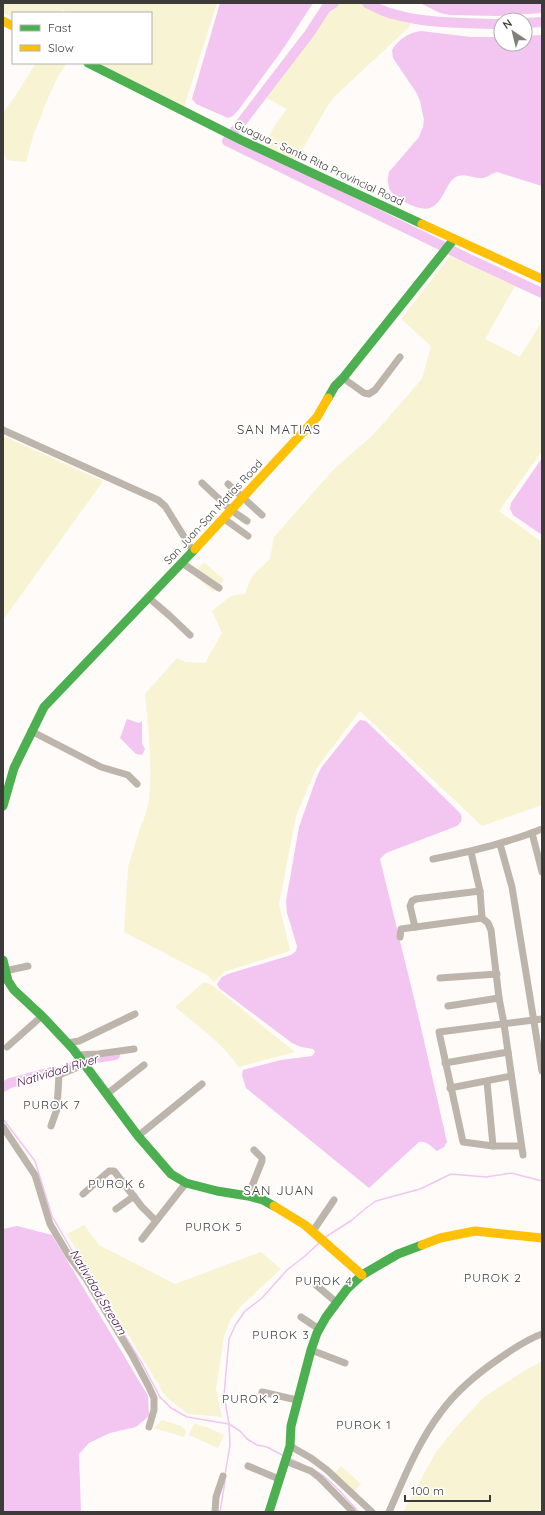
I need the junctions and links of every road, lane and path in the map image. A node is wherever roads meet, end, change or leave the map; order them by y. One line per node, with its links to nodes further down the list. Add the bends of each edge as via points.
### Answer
1 (3, 21): 2 (street)
2 (12, 26)
3 (90, 64): 4 (street, Guagua - Santa Rita Provincial Road)
4 (451, 242): 5 (street, Guagua - Santa Rita Provincial Road); 7 (street, San Juan-San Matias Road)
5 (542, 279)
6 (400, 357): 7 (street, via 375,390 369,394 364,394)
7 (343, 378): 11 (street, San Juan-San Matias Road, via 335,386 317,417)
8 (3, 430): 17 (street, via 158,500 165,506)
9 (202, 483): 12 (street)
10 (228, 484): 11 (street)
11 (243, 497): 12 (street, San Juan-San Matias Road); 13 (street)
12 (231, 510): 14 (street, San Juan-San Matias Road); 15 (street)
13 (262, 515)
14 (224, 518): 16 (street); 17 (street, San Juan-San Matias Road)
15 (247, 521)
16 (248, 536)
17 (193, 551): 18 (street, San Juan-San Matias Road)
18 (182, 563): 19 (street); 20 (street, San Juan-San Matias Road)
19 (219, 588)
20 (149, 598): 21 (street); 22 (street, San Juan-San Matias Road, via 44,707)
21 (190, 635)
22 (32, 731): 23 (street, via 101,767 128,775); 24 (street, San Juan-San Matias Road, via 6,790)
23 (137, 784)
24 (3, 806)
25 (542, 829): 26 (street)
26 (532, 833): 27 (street); 30 (street)
27 (500, 844): 28 (street); 45 (street, via 512,887)
28 (471, 852): 29 (street); 31 (street)
29 (433, 860)
30 (542, 872)
31 (480, 891): 32 (street); 33 (street, via 412,901 410,906)
32 (482, 918): 33 (street); 37 (street, via 491,930)
33 (415, 926): 34 (street, via 401,929)
34 (400, 936)
35 (4, 966): 36 (street); 40 (street, via 8,981)
36 (28, 966)
37 (497, 974): 38 (street); 41 (street)
38 (440, 978)
39 (3, 990): 40 (street)
40 (14, 990): 44 (street)
41 (499, 998): 42 (street); 47 (street)
42 (448, 1006)
43 (135, 1014): 48 (street, via 79,1041)
44 (42, 1016): 48 (street); 49 (street)
45 (534, 1020): 46 (street); 47 (street); 55 (street)
46 (542, 1020)
47 (504, 1024): 51 (street); 53 (street, via 439,1032)
48 (68, 1043): 52 (street)
49 (7, 1047)
50 (134, 1049): 52 (street, via 98,1054)
51 (508, 1052): 53 (street); 56 (street)
52 (82, 1060): 60 (street); 61 (street, via 59,1075 57,1109)
53 (445, 1063): 59 (street)
54 (144, 1065): 60 (street)
55 (542, 1071)
56 (511, 1076): 57 (street); 65 (street)
57 (487, 1082): 59 (street); 64 (street)
58 (202, 1084): 63 (street)
59 (450, 1088): 64 (street, via 463,1142)
60 (108, 1094): 63 (street)
61 (52, 1126)
62 (3, 1127): 88 (street, via 34,1175 50,1224 86,1279 149,1387 154,1398 154,1410)
63 (138, 1136): 68 (street, via 171,1174)
64 (493, 1146): 65 (street)
65 (521, 1146): 67 (street)
66 (254, 1150): 71 (street, via 262,1161)
67 (522, 1155)
68 (186, 1183): 71 (street); 74 (street)
69 (83, 1194): 70 (street, via 112,1170)
70 (134, 1196): 73 (street); 74 (street)
71 (248, 1196): 75 (street, via 271,1204)
72 (334, 1200): 75 (street)
73 (116, 1209)
74 (156, 1222): 77 (street)
75 (316, 1234): 78 (street)
76 (542, 1238): 78 (street, via 474,1231 457,1234 419,1245)
77 (142, 1239)
78 (362, 1275): 80 (street)
79 (316, 1285): 80 (street)
80 (336, 1302): 82 (street)
81 (301, 1318): 82 (street)
82 (319, 1329): 84 (street)
83 (542, 1334): 98 (street, via 484,1369 449,1402 411,1461)
84 (311, 1350): 85 (street); 87 (street)
85 (345, 1363)
86 (262, 1392): 87 (street)
87 (297, 1400): 89 (street, via 291,1426)
88 (149, 1427)
89 (290, 1446): 90 (street); 97 (street, via 327,1470)
90 (286, 1459): 93 (street); 96 (street, via 320,1478)
91 (248, 1466): 93 (street)
92 (223, 1476): 94 (street, via 216,1497)
93 (280, 1479): 95 (street)
94 (215, 1512)
95 (268, 1512)
96 (353, 1512)
97 (372, 1512)
98 (388, 1512)

